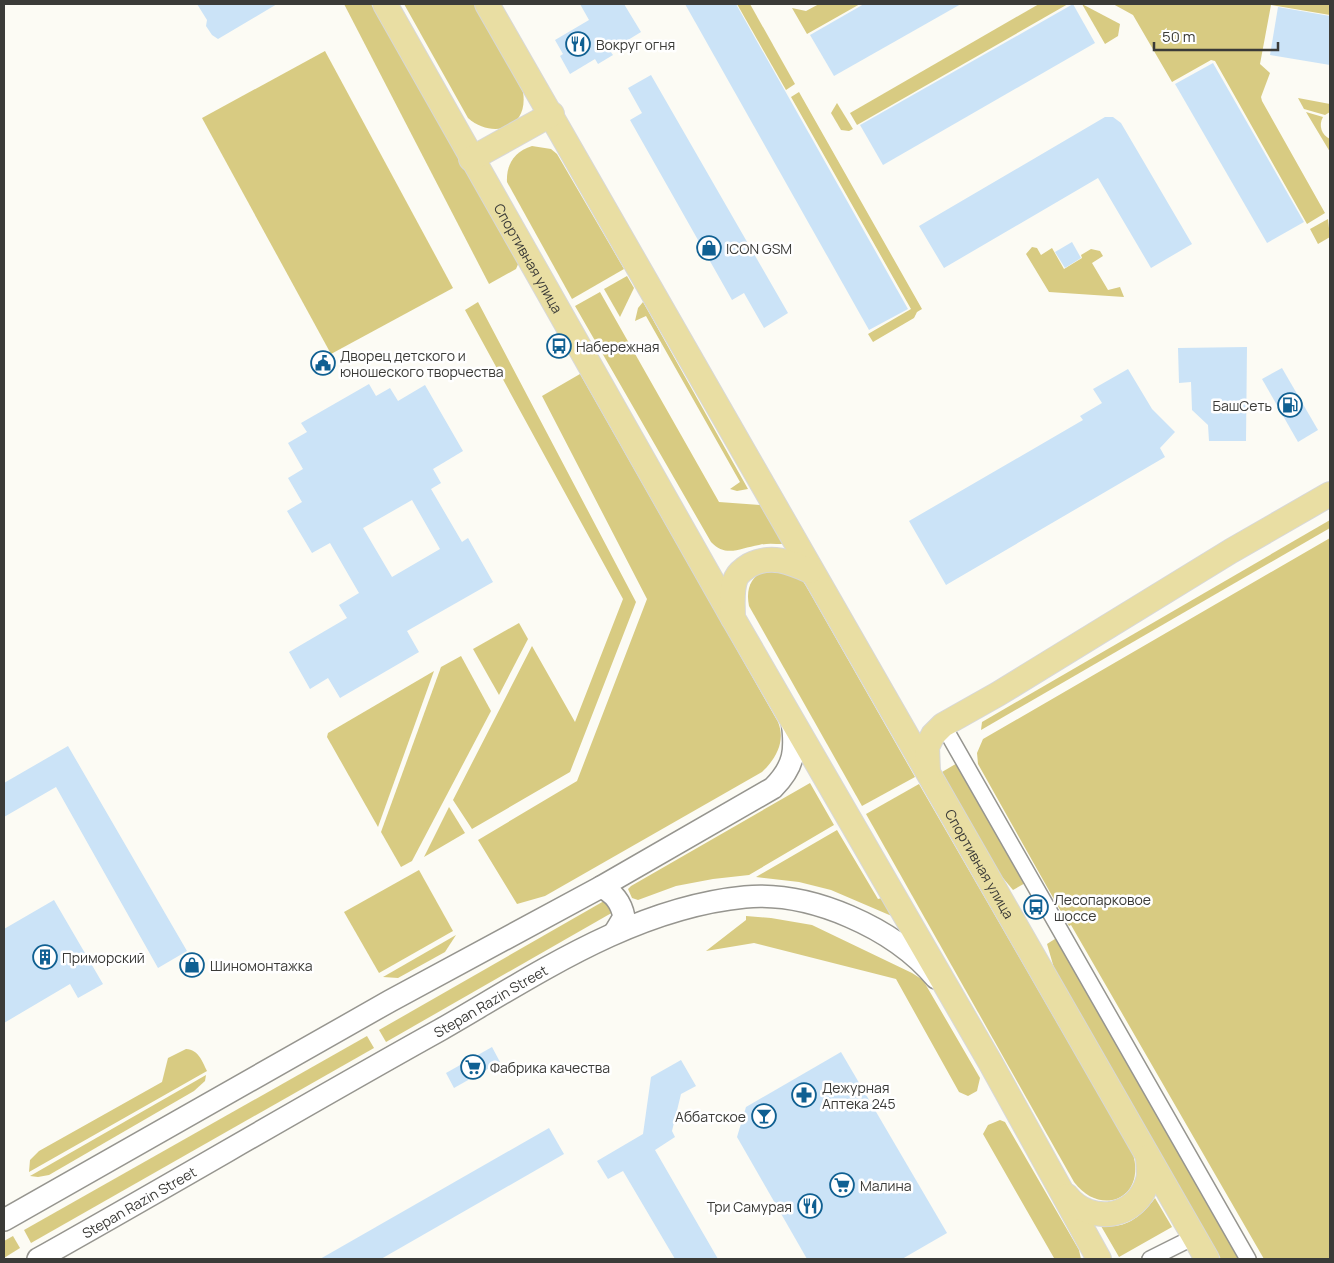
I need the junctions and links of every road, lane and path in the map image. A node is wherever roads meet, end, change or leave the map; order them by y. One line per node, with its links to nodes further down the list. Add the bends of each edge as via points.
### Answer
1 (385, 4): 4 (main road, Спортивная улица)
2 (487, 4): 3 (main road, Спортивная улица)
3 (552, 114): 4 (main road); 6 (main road, Спортивная улица)
4 (471, 159): 7 (main road, Спортивная улица)
5 (1330, 495): 10 (main road)
6 (810, 571): 7 (main road, via 775,559 761,560 748,566 736,579); 8 (main road, Спортивная улица)
7 (733, 618): 9 (main road, Спортивная улица)
8 (892, 708): 10 (main road, via 915,724); 11 (main road, Спортивная улица)
9 (792, 718): 12 (main road, via 795,744 792,758 785,776 773,788); 14 (main road, Спортивная улица)
10 (943, 725): 11 (main road, via 927,747); 23 (street)
11 (929, 774): 15 (main road, Спортивная улица)
12 (601, 887): 13 (main road, via 610,891 622,905 624,917); 17 (main road, via 390,1001)
13 (616, 932): 14 (main road, Stepan Razin Street, via 670,912 746,897 810,904 876,928 905,947); 19 (main road, Stepan Razin Street)
14 (956, 1002): 16 (main road, Спортивная улица)
15 (1148, 1157): 16 (main road, Спортивная улица, via 1149,1178 1143,1193 1135,1204 1110,1215 1086,1211 1073,1203); 18 (main road, Спортивная улица)
16 (1059, 1186): 20 (main road, Спортивная улица)
17 (4, 1220)
18 (1194, 1237): 21 (street); 22 (main road, Спортивная улица)
19 (38, 1259)
20 (1099, 1259)
21 (1150, 1259)
22 (1207, 1259)
23 (1248, 1259)

